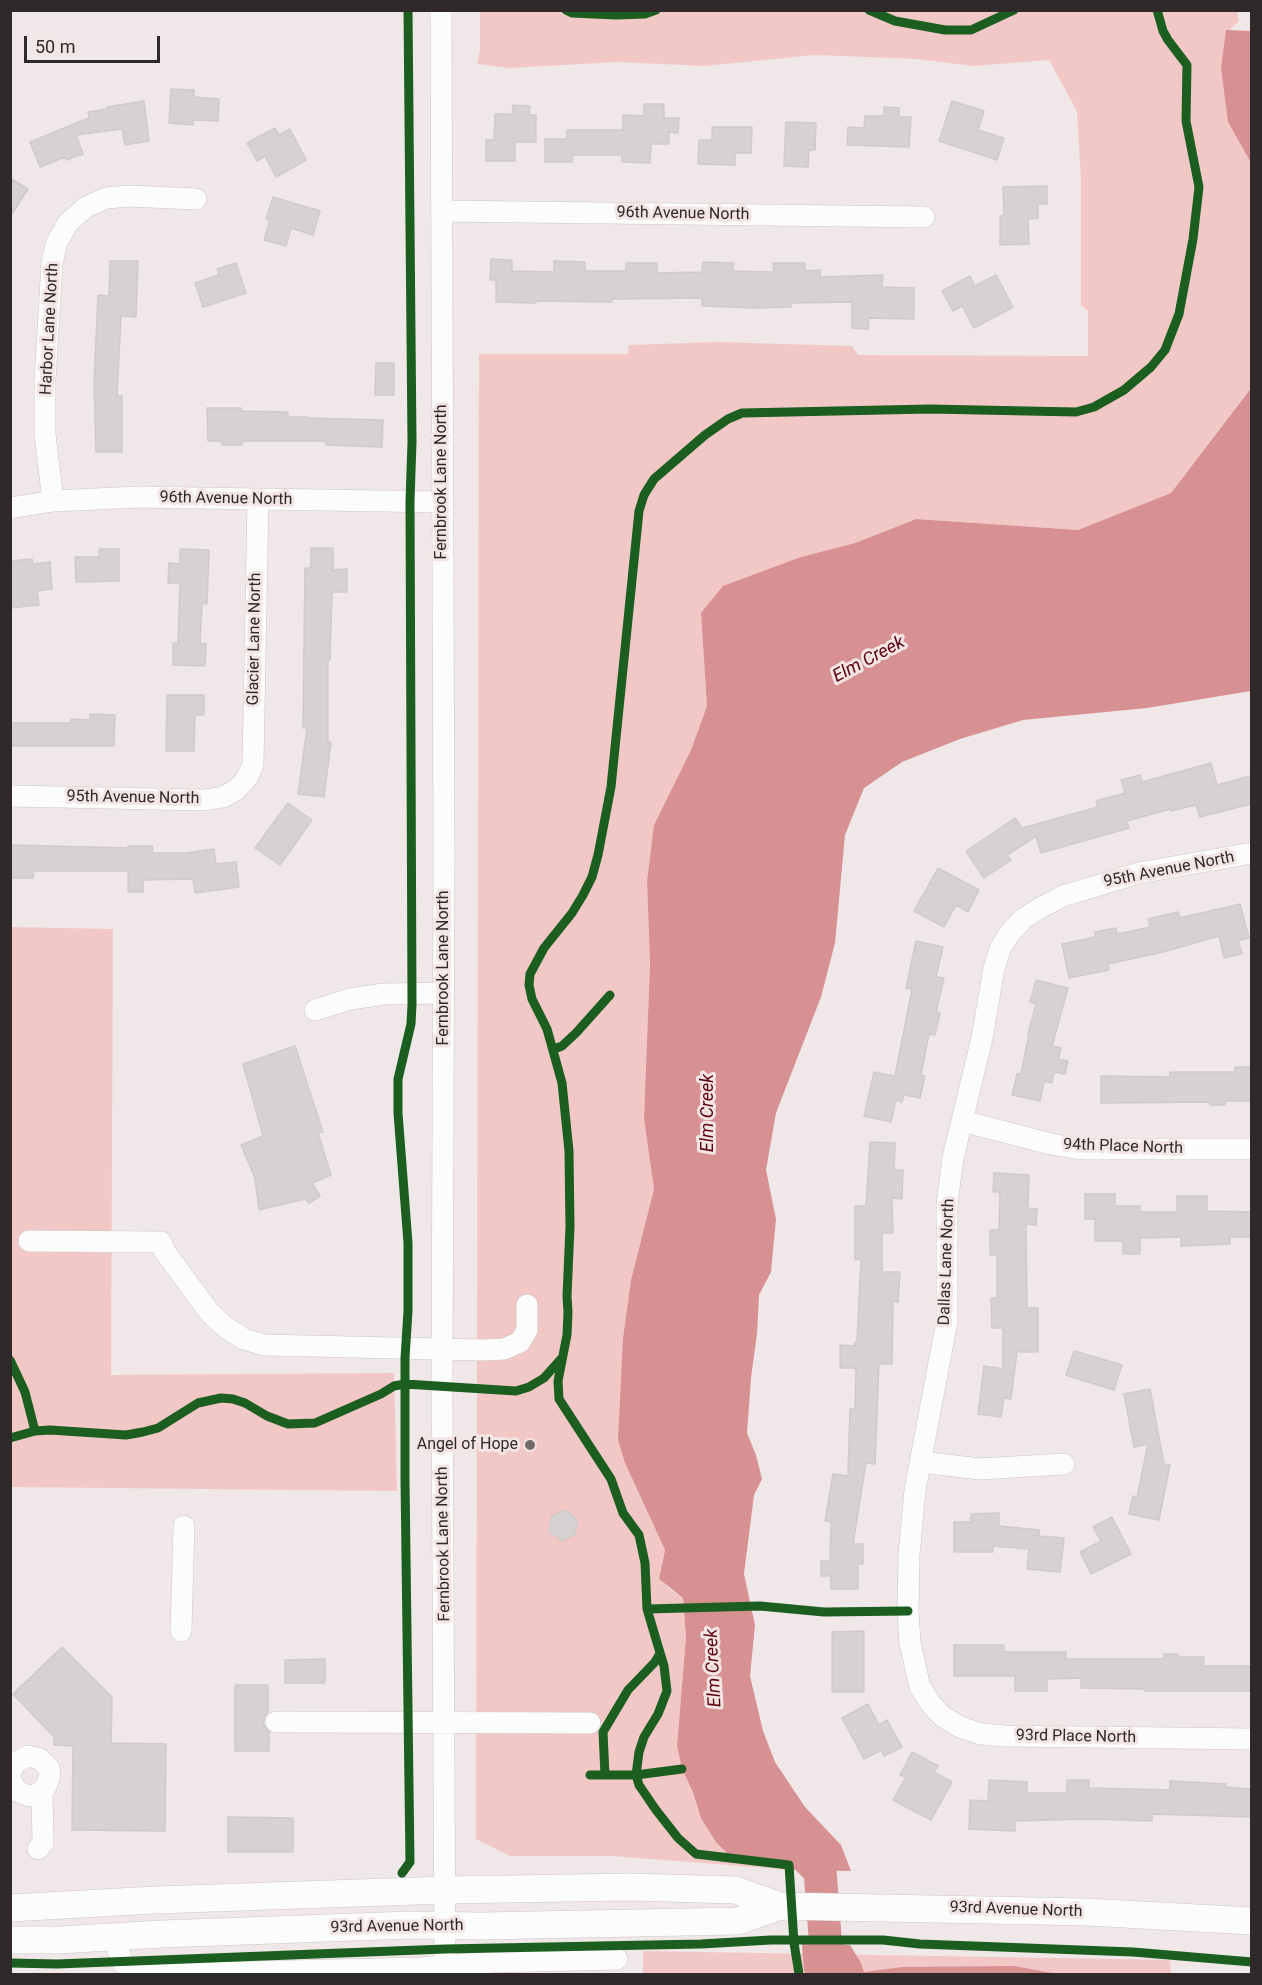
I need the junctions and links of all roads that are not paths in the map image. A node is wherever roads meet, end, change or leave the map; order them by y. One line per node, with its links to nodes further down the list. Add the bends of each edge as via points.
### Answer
1 (441, 10): 3 (street, Fernbrook Lane North)
2 (196, 199): 6 (street, Harbor Lane North, via 106,198 86,207 68,223 57,242 52,263 45,380 45,434)
3 (442, 211): 4 (street, 96th Avenue North); 7 (street, Fernbrook Lane North)
4 (924, 217)
5 (258, 499): 6 (street, 96th Avenue North, via 138,497); 7 (street, 96th Avenue North); 9 (street, Glacier Lane North, via 253,764)
6 (53, 501): 8 (street, 96th Avenue North)
7 (442, 502): 13 (street, Fernbrook Lane North)
8 (10, 508)
9 (247, 778): 10 (street, 95th Avenue North, via 223,797 204,800)
10 (10, 796)
11 (1251, 854): 12 (street, 95th Avenue North, via 1139,873 1100,884 1063,896)
12 (1023, 919): 15 (street, Dallas Lane North, via 1000,949 994,968)
13 (444, 993): 14 (street, via 384,994); 19 (street, Fernbrook Lane North)
14 (315, 1010)
15 (963, 1121): 16 (street, 94th Place North, via 1080,1149); 20 (street, Dallas Lane North, via 947,1204 947,1322)
16 (1251, 1149)
17 (29, 1241): 19 (street, via 161,1242 210,1313 244,1339 264,1346)
18 (527, 1305): 19 (street, via 527,1330 520,1342 504,1349)
19 (442, 1348): 26 (street, Fernbrook Lane North)
20 (921, 1462): 21 (street, via 980,1469); 24 (street, Dallas Lane North, via 912,1523 908,1611 910,1643)
21 (1064, 1464)
22 (184, 1526): 23 (street)
23 (181, 1631)
24 (920, 1687): 28 (street, 93rd Place North, via 942,1716 981,1734)
25 (276, 1722): 26 (street)
26 (446, 1722): 27 (street); 32 (street, Fernbrook Lane North)
27 (590, 1723)
28 (1251, 1739)
29 (12, 1766): 30 (street, via 17,1791 36,1795); 30 (street, via 28,1756 45,1763 50,1775)
30 (42, 1792): 31 (street, via 43,1843)
31 (38, 1849)
32 (445, 1890): 33 (main road, 93rd Avenue North, via 735,1890); 34 (main road, 93rd Avenue North); 36 (street, Fernbrook Lane North)
33 (780, 1906): 35 (main road, 93rd Avenue North, via 1087,1912); 36 (main road, 93rd Avenue North, via 738,1921)
34 (10, 1908)
35 (1251, 1921)
36 (445, 1925): 37 (main road, 93rd Avenue North); 40 (street, Fernbrook Lane North)
37 (113, 1938): 38 (main road, 93rd Avenue North); 40 (street, via 123,1963 137,1971 156,1974)
38 (10, 1941)
39 (617, 1959): 40 (street)
40 (445, 1966)

